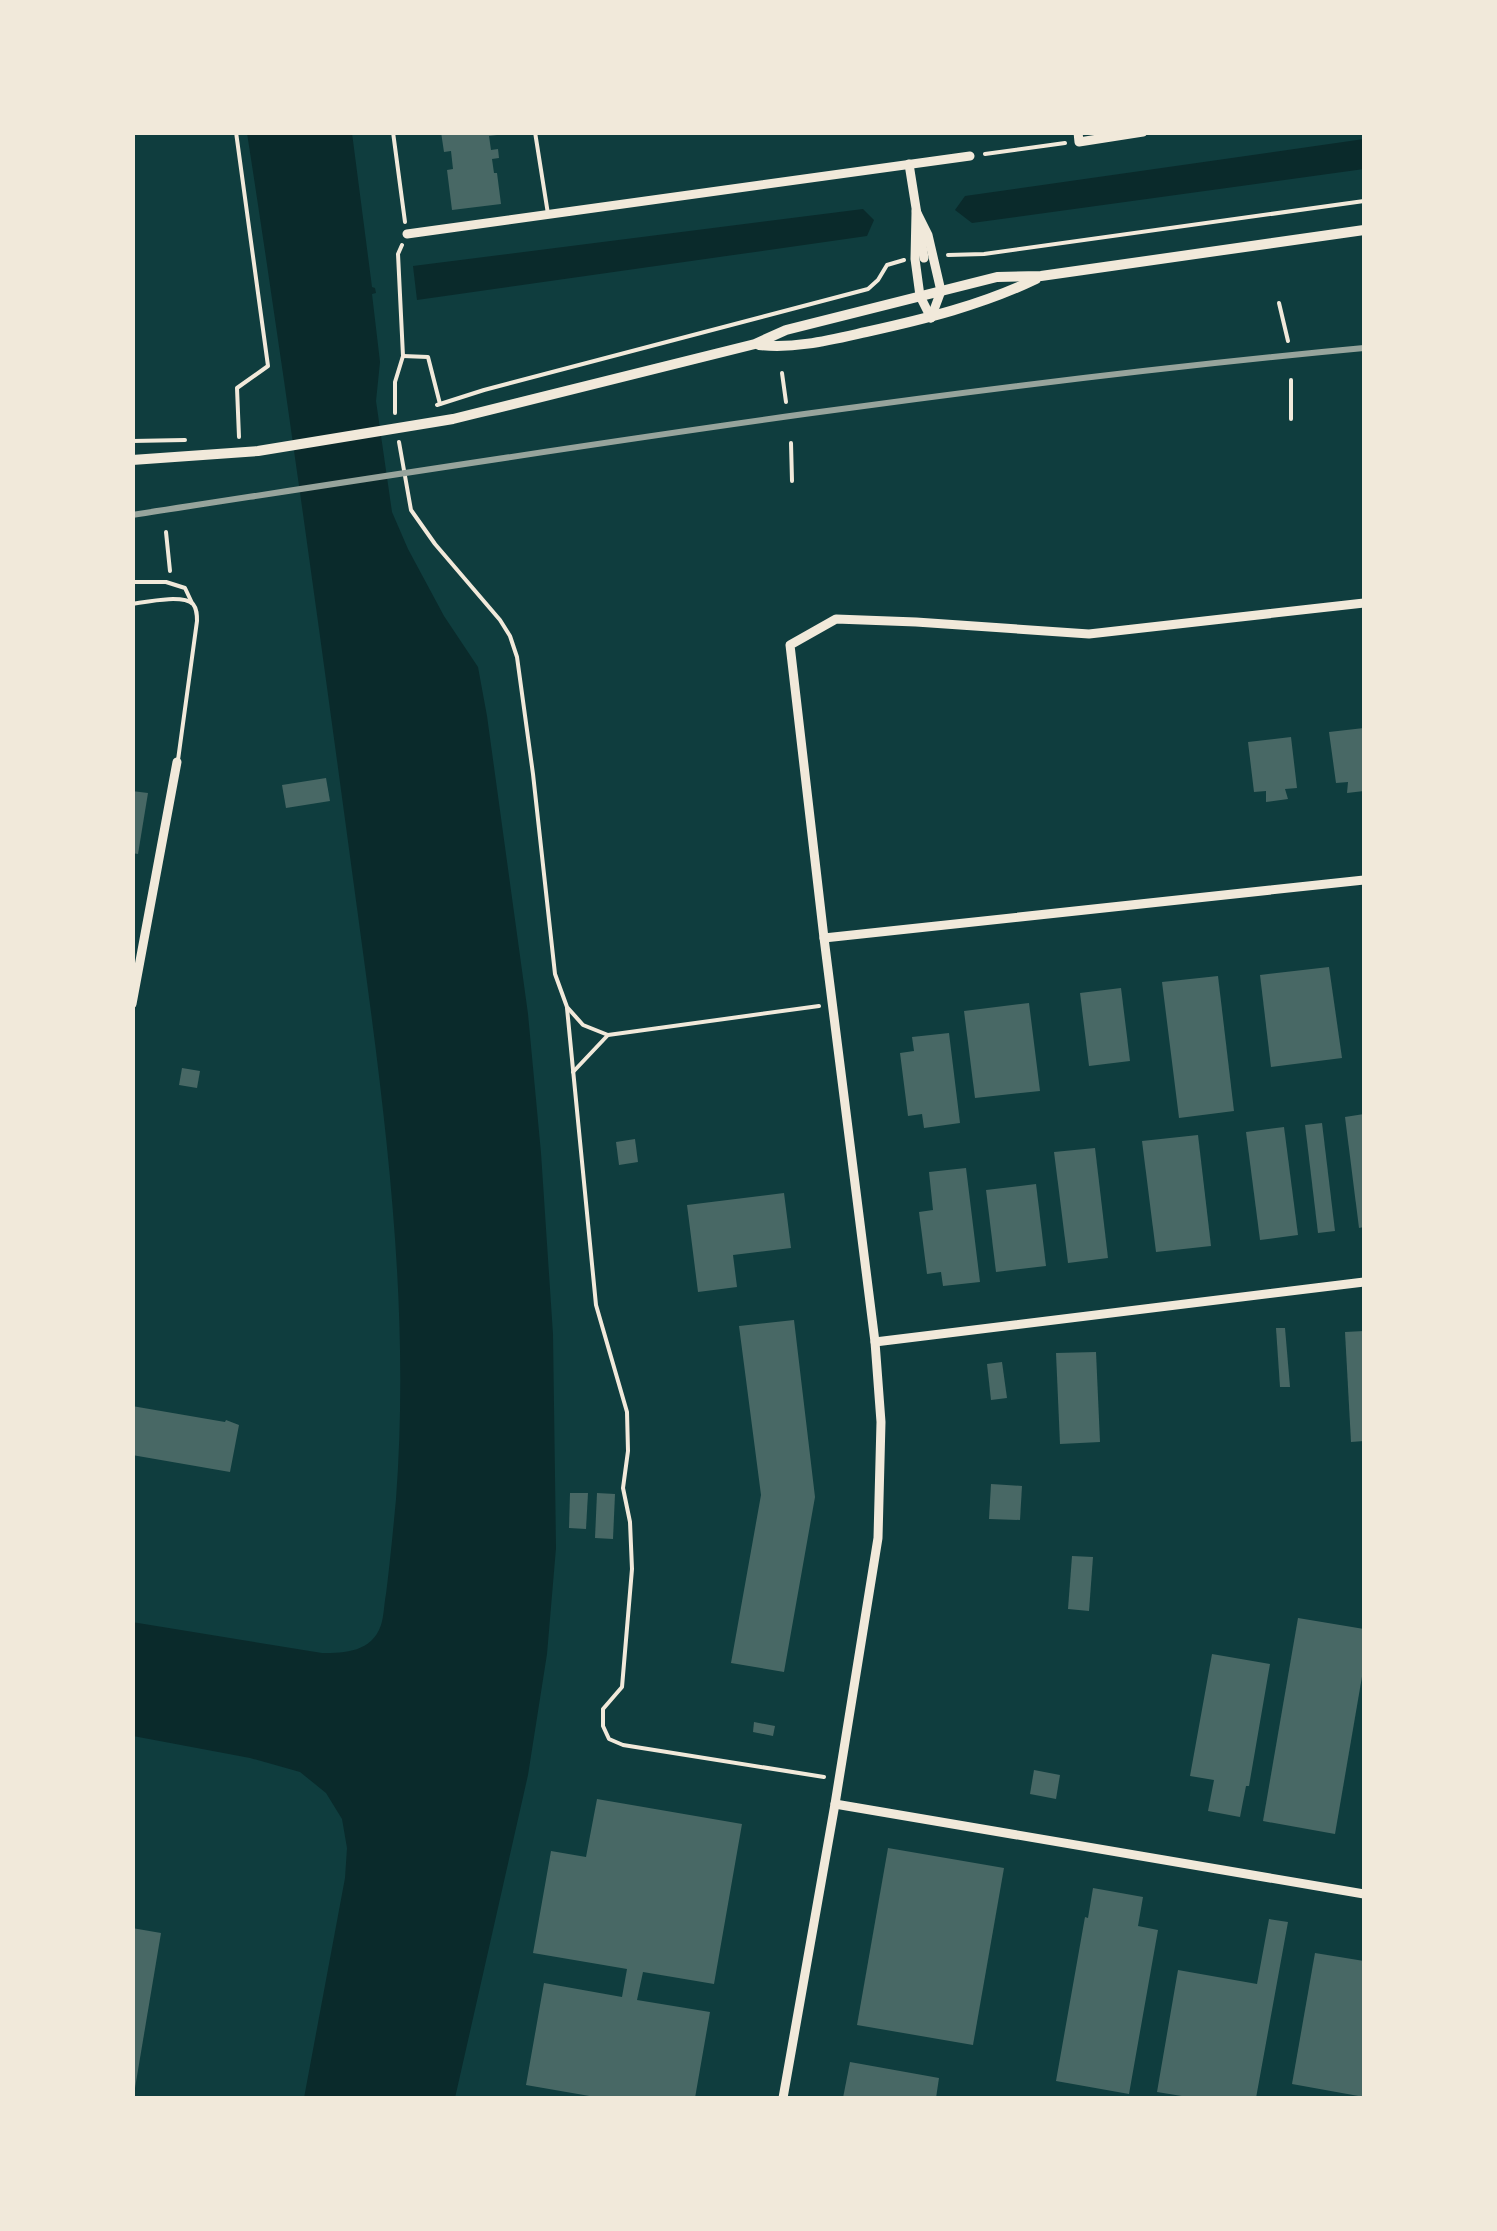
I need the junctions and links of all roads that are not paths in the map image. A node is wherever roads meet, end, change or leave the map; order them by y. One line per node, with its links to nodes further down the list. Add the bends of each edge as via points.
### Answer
1 (534, 132): 7 (lane)
2 (1143, 132): 3 (street)
3 (1078, 137)
4 (970, 156): 5 (street)
5 (909, 164): 6 (street); 7 (street)
6 (916, 211): 10 (street); 12 (street); 13 (street)
7 (548, 214): 9 (street)
8 (1364, 230): 11 (street)
9 (407, 234)
10 (924, 258)
11 (1042, 276): 12 (street); 14 (street)
12 (941, 291): 13 (street); 14 (street)
13 (920, 296): 14 (street); 15 (street, via 786,330)
14 (931, 318): 15 (street, via 785,348)
15 (756, 344): 16 (street, via 424,424 258,451)
16 (132, 460)
17 (132, 582): 20 (lane, via 185,588)
18 (1364, 603): 23 (street, via 1090,634 836,620 790,645)
19 (132, 604): 20 (lane, via 181,598)
20 (193, 604): 21 (lane, via 197,620)
21 (178, 762): 24 (street)
22 (1364, 880): 23 (street)
23 (824, 938): 26 (street)
24 (132, 1004)
25 (1364, 1282): 26 (street)
26 (875, 1342): 27 (street, via 878,1538)
27 (835, 1804): 28 (street); 29 (street)
28 (1364, 1894)
29 (784, 2098)

